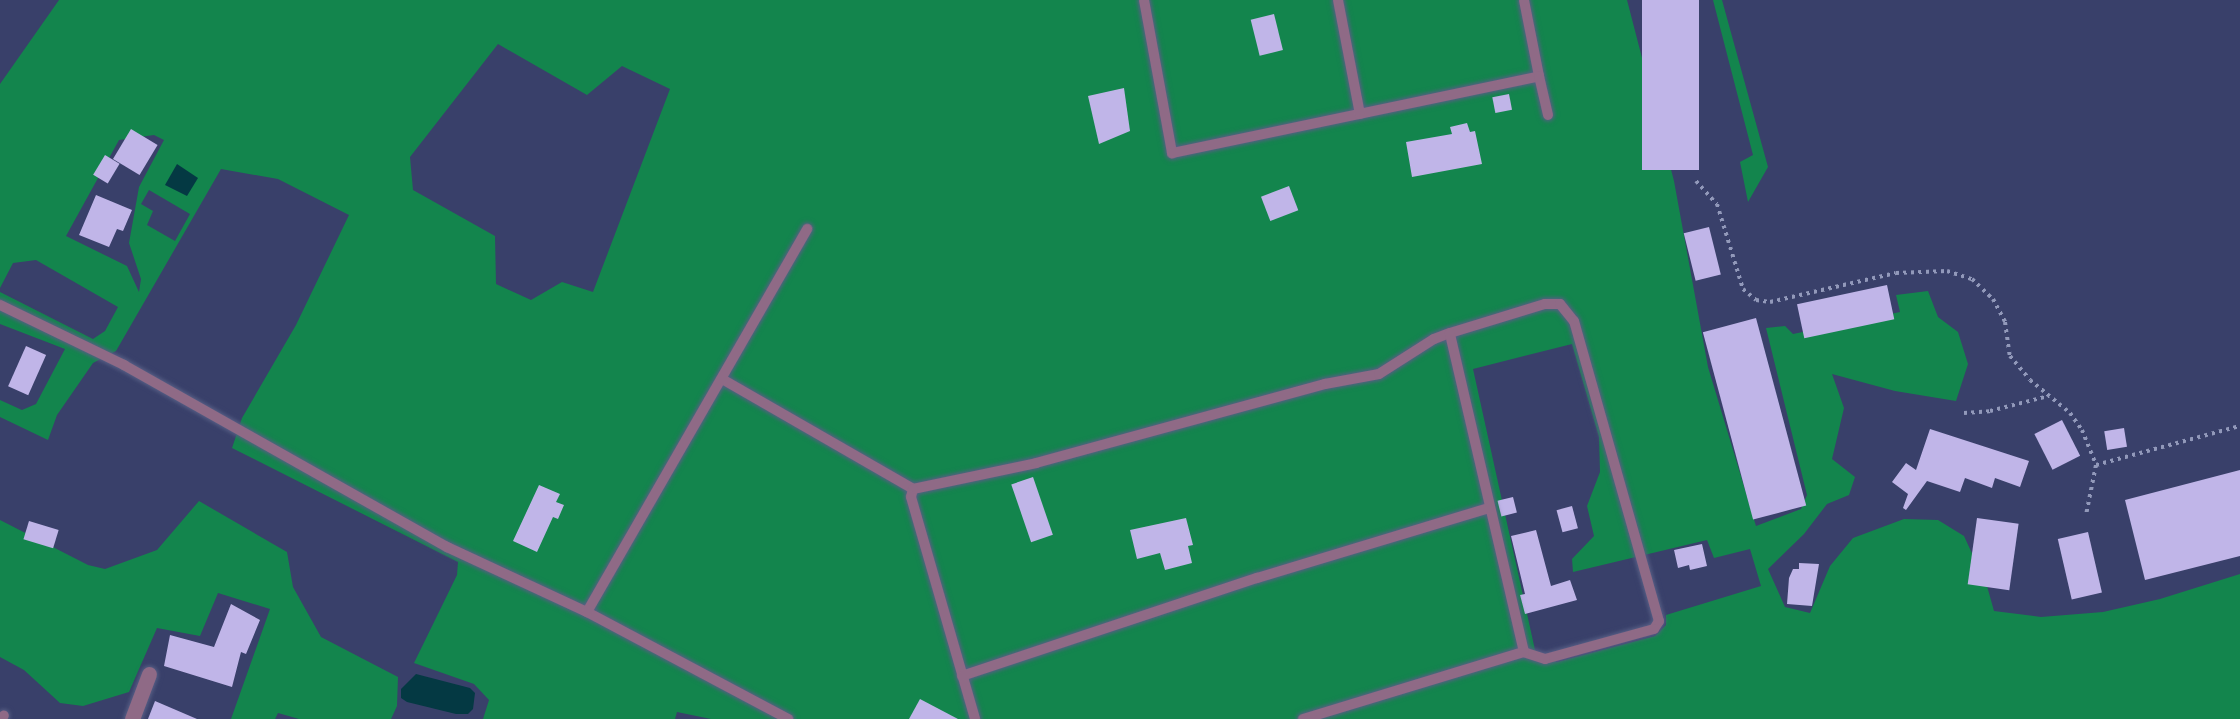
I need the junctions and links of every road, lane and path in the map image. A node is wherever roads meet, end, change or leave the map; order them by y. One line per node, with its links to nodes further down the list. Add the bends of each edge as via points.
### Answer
1 (1144, 0): 5 (lane, via 1172,153)
2 (1338, 0): 5 (lane)
3 (1524, 0): 4 (lane)
4 (1539, 76): 5 (lane); 6 (lane)
5 (1360, 114)
6 (1548, 115)
7 (1696, 181): 12 (path, via 1717,204 1743,289 1756,300 1770,302 1896,273 1947,271 1972,279 1993,299 2005,322 2010,356)
8 (807, 229): 11 (lane)
9 (0, 304): 19 (lane, via 124,365 437,542)
10 (1450, 333): 16 (lane, via 1379,374 1325,384 1036,463); 17 (lane); 20 (lane, via 1545,304 1560,304 1568,309 1659,621 1654,628 1545,659)
11 (722, 379): 16 (lane); 19 (lane)
12 (2049, 396): 13 (path, via 1990,411); 15 (path, via 2070,413 2082,430)
13 (1964, 413)
14 (2240, 426): 15 (path)
15 (2097, 465): 18 (path)
16 (913, 489): 22 (lane, via 911,497)
17 (1489, 508): 20 (lane); 22 (lane, via 1257,578)
18 (2086, 515)
19 (586, 612): 24 (lane)
20 (1524, 652): 26 (lane)
21 (149, 674): 23 (street)
22 (962, 676): 25 (lane)
23 (132, 719)
24 (788, 719)
25 (975, 719)
26 (1303, 719)

